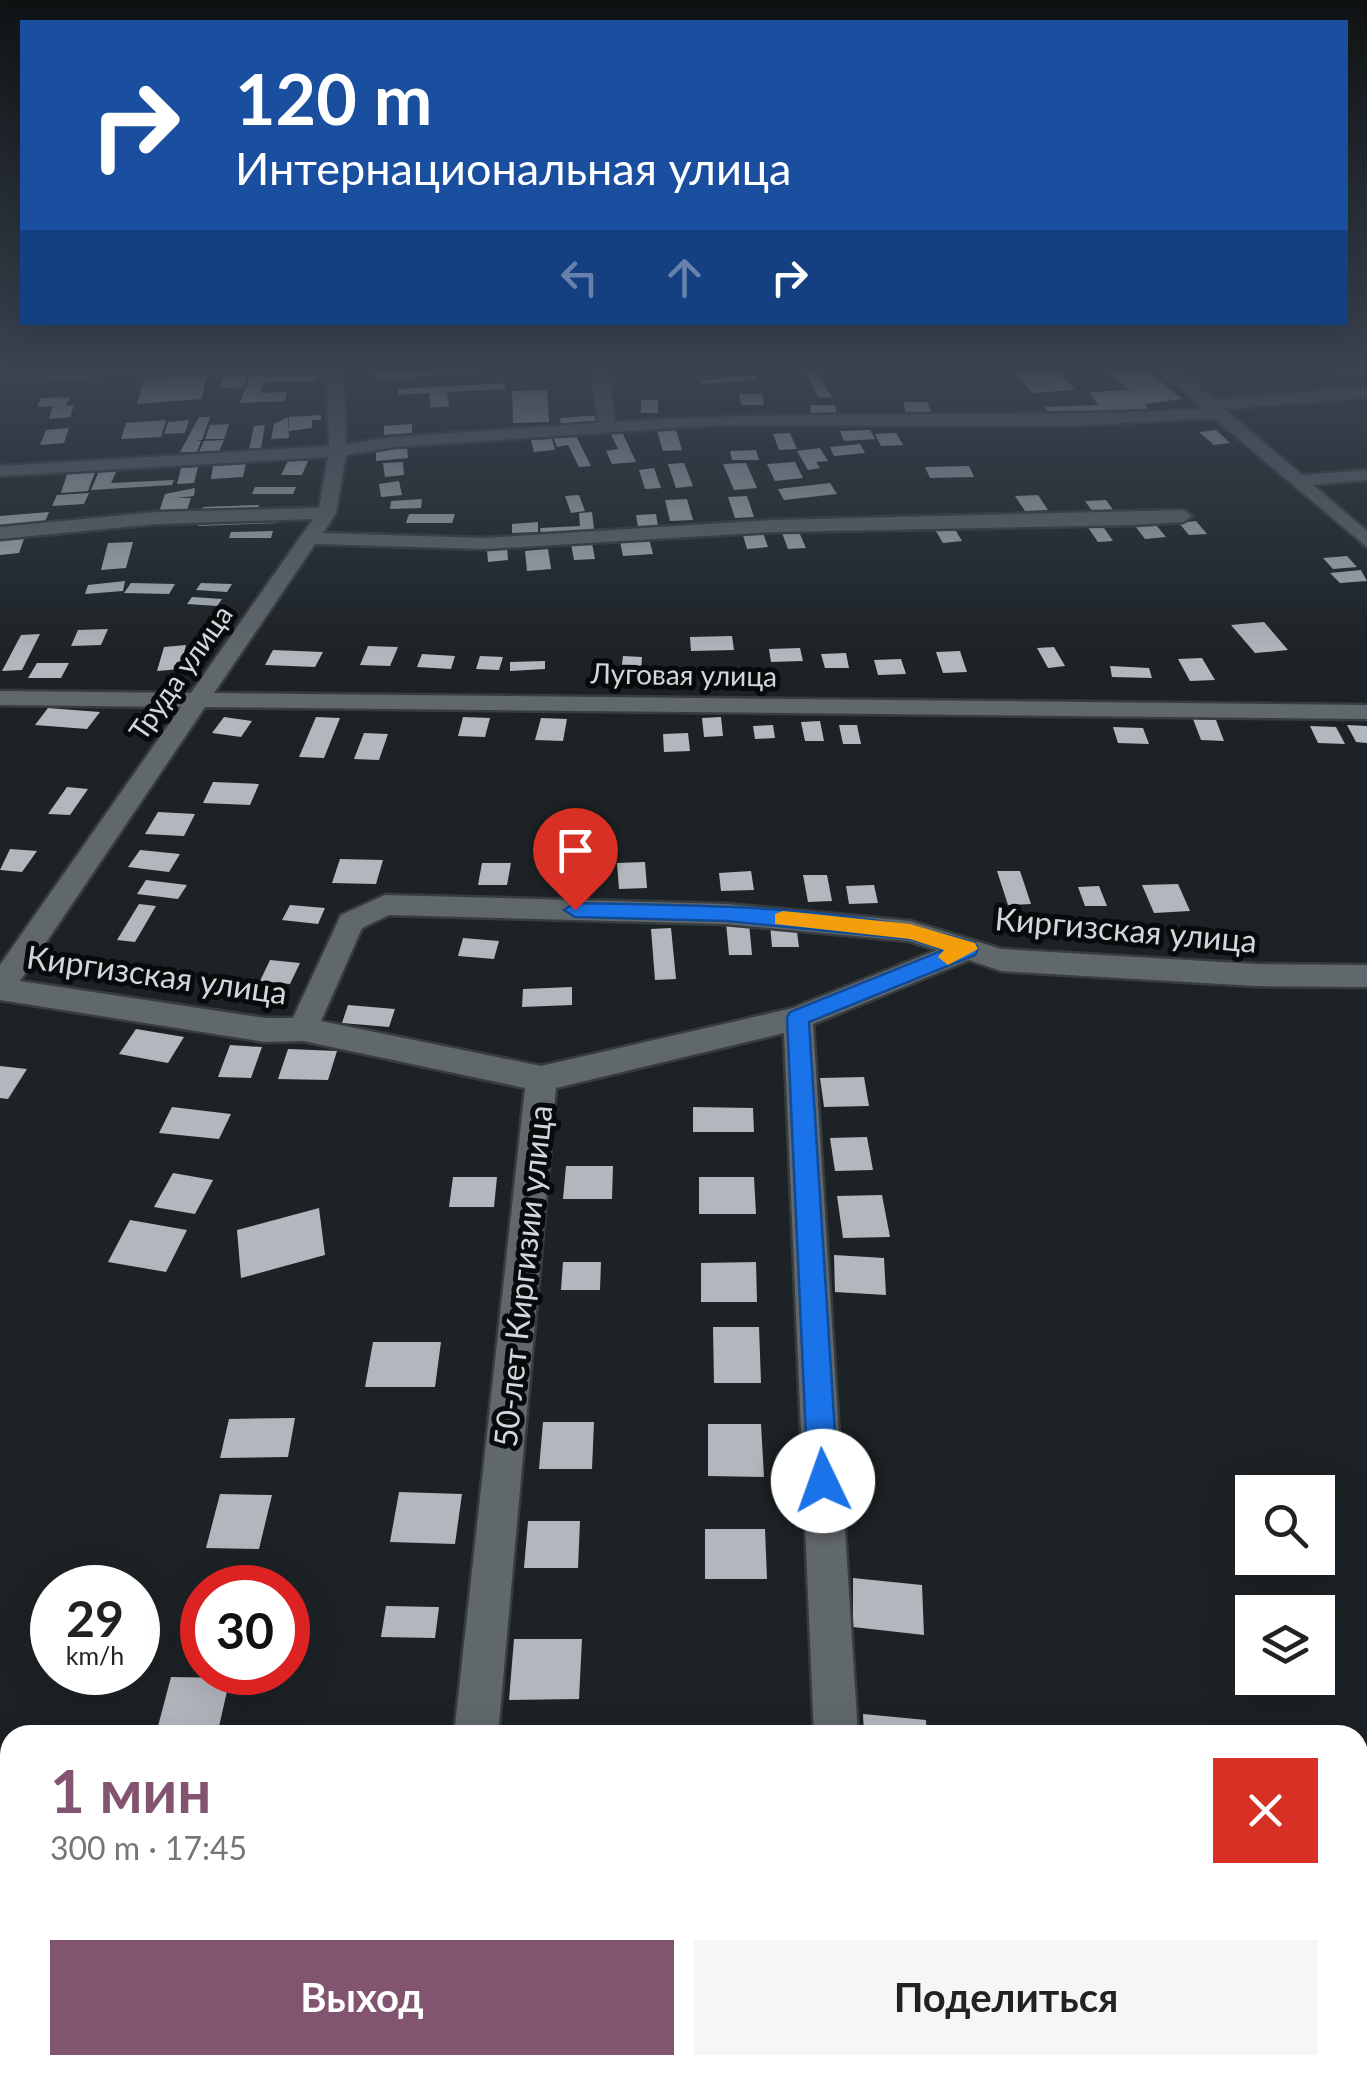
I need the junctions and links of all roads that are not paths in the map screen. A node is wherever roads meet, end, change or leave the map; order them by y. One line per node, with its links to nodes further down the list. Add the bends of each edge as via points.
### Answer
1 (127, 464): 4 (street)
2 (336, 464): 7 (street, Труда улица)
3 (1278, 464): 6 (street)
4 (0, 471)
5 (1367, 474): 6 (street)
6 (1298, 481): 11 (street)
7 (328, 513): 9 (street, via 156,518); 10 (street, Труда улица)
8 (1183, 516): 10 (street, via 775,526 460,546)
9 (0, 533)
10 (313, 538): 13 (street, Труда улица)
11 (1367, 541)
12 (0, 698): 13 (street, Луговая улица)
13 (196, 698): 14 (street, Луговая улица); 17 (street, Труда улица)
14 (1367, 712)
15 (968, 949): 16 (street, Киргизская улица, via 1001,960); 18 (street, 50-лет Киргизии улица); 19 (street, Киргизская улица, via 910,931 726,914 386,906 351,922)
16 (1367, 976)
17 (0, 988): 19 (street, Киргизская улица, via 265,1030)
18 (798, 1018): 20 (street, 50-лет Киргизии улица); 22 (street)
19 (303, 1028): 20 (street)
20 (541, 1078): 21 (street, 50-лет Киргизии улица)
21 (477, 1725)
22 (835, 1725)

